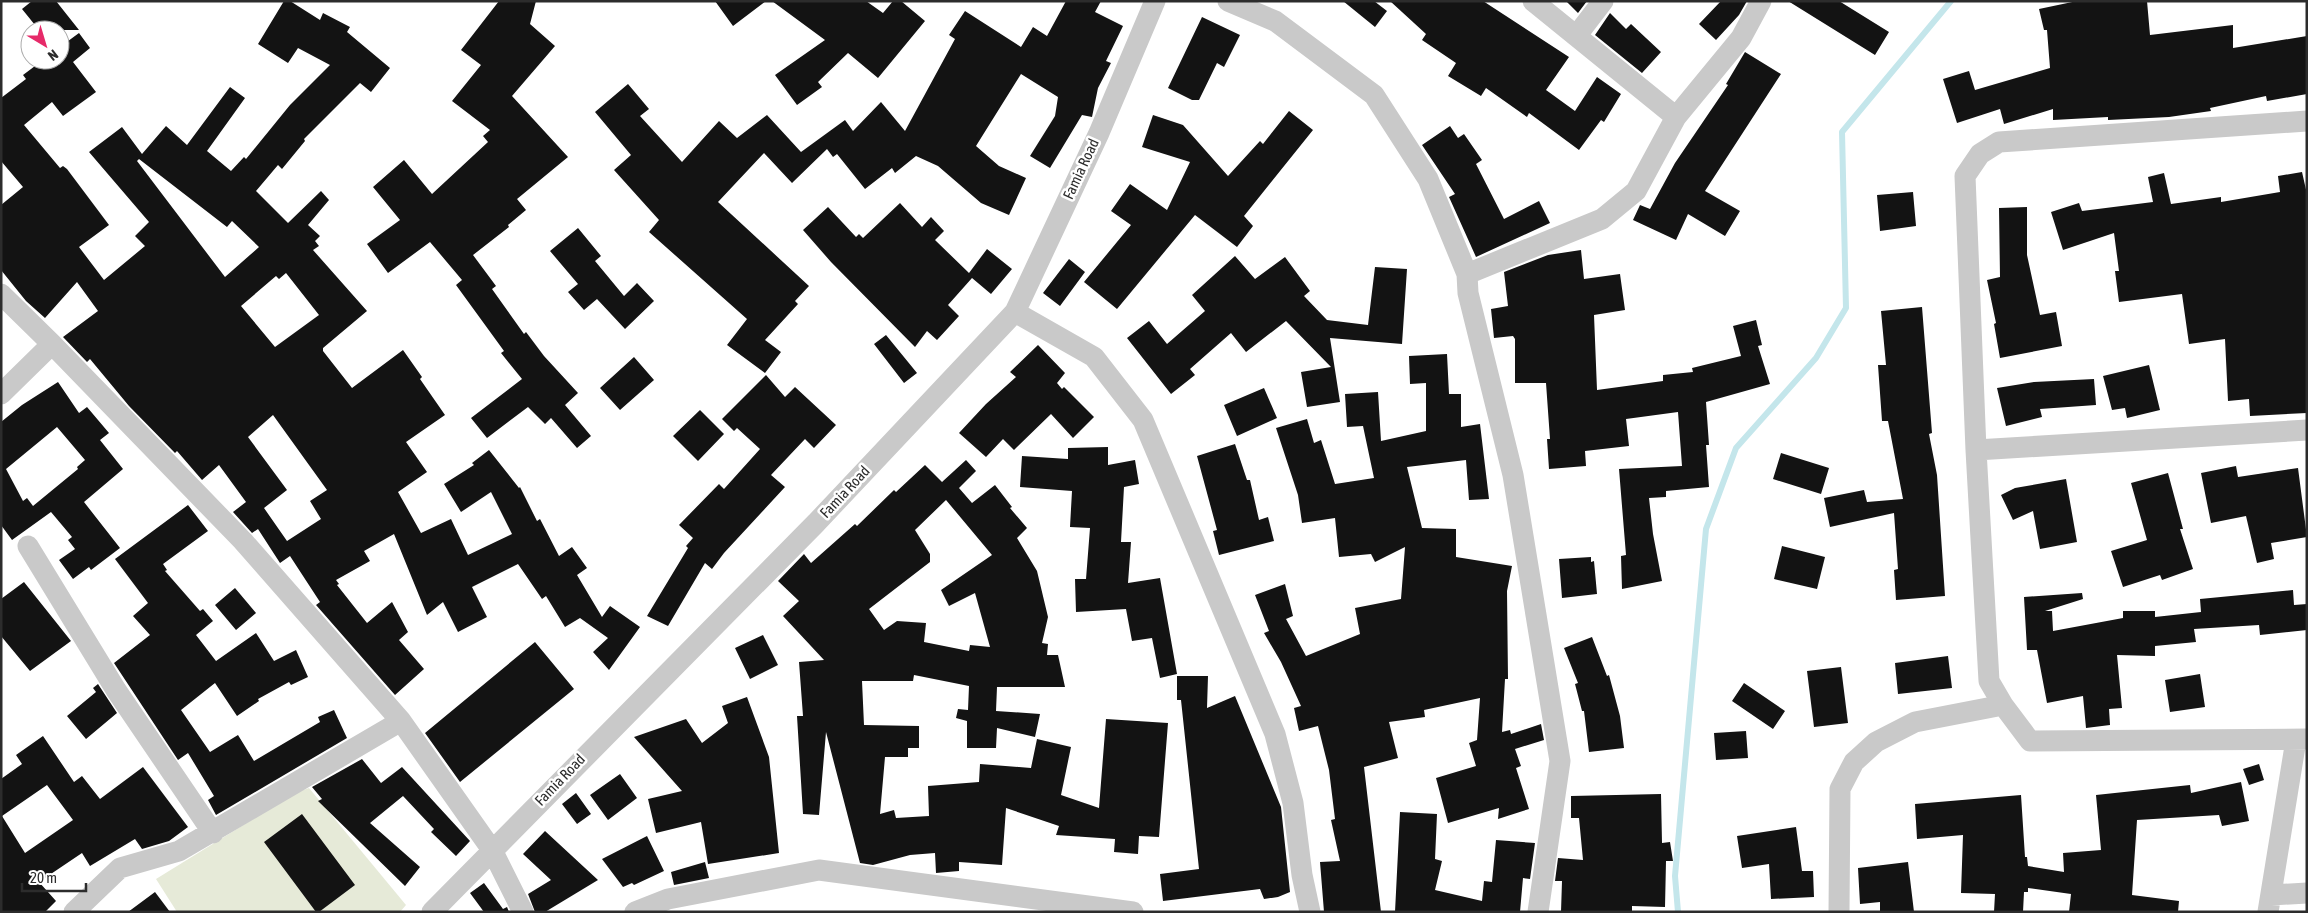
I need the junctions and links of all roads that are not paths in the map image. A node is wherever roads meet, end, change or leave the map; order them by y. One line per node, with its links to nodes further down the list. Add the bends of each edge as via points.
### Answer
1 (1155, 1): 11 (street, Famia Road)
2 (1228, 1): 9 (street, via 1275,20 1374,95 1428,178)
3 (1533, 1): 6 (street)
4 (1603, 1): 6 (street)
5 (1761, 1): 7 (street, via 1741,38)
6 (1577, 36): 7 (street)
7 (1676, 117): 9 (street, via 1636,191 1602,219)
8 (2307, 121): 15 (street, via 1999,142 1980,154 1965,176)
9 (1467, 274): 30 (street, via 1468,293 1513,475 1560,761)
10 (1, 294): 12 (street)
11 (1015, 312): 21 (street, Famia Road, via 816,523); 29 (street, via 1094,357 1143,420 1274,734 1293,803)
12 (52, 344): 13 (street); 18 (street, via 243,542)
13 (1, 394)
14 (2307, 430): 15 (street)
15 (1976, 450): 17 (street, via 1989,681)
16 (28, 546): 20 (street, via 116,690)
17 (2003, 705): 19 (street, via 2030,741); 31 (street, via 1915,722 1876,742 1854,762 1840,789)
18 (400, 721): 20 (street); 21 (street)
19 (2302, 740): 23 (street)
20 (213, 833): 24 (street, via 179,851 120,868)
21 (492, 850): 25 (street, Famia Road); 26 (street)
22 (2307, 893): 23 (street)
23 (2270, 904)
24 (74, 912)
25 (432, 912)
26 (523, 912)
27 (635, 912): 28 (street, via 668,899 819,870)
28 (1133, 912)
29 (1310, 912)
30 (1538, 912)
31 (1839, 912)

